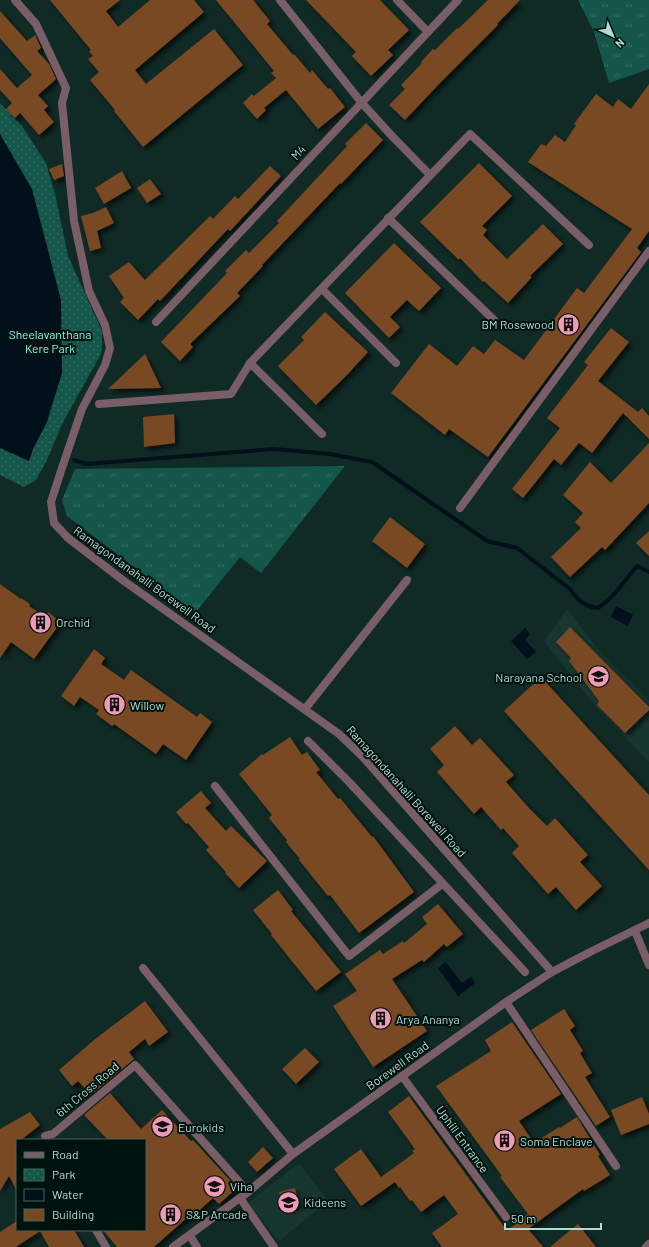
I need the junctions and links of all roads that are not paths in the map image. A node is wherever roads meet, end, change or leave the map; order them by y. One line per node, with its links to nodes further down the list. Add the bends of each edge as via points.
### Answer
1 (15, 0): 20 (street, Ramagondanahalli Borewell Road, via 36,24 66,88 62,103 74,221 89,291 105,325 110,348 105,365 82,409 51,502 54,523 68,538 124,581)
2 (280, 0): 6 (street)
3 (397, 0): 5 (street)
4 (458, 0): 5 (street, M4)
5 (428, 32): 6 (street, M4)
6 (361, 102): 7 (street); 13 (street, M4)
7 (430, 175): 8 (street); 9 (street, via 470,134)
8 (388, 218): 11 (street); 12 (street)
9 (589, 245)
10 (649, 251): 18 (street)
11 (322, 289): 14 (street); 15 (street)
12 (494, 320)
13 (156, 322)
14 (396, 363)
15 (250, 364): 16 (street, via 231,394); 17 (street)
16 (99, 404)
17 (322, 434)
18 (460, 508)
19 (407, 580): 20 (street)
20 (305, 709): 29 (street, Ramagondanahalli Borewell Road, via 339,734 362,756)
21 (308, 741): 23 (street)
22 (215, 786): 23 (street, via 349,956)
23 (442, 884): 28 (street)
24 (649, 923): 25 (street, Borewell Road)
25 (635, 931): 26 (street); 29 (street, Borewell Road)
26 (649, 965)
27 (143, 968): 33 (street)
28 (525, 972)
29 (552, 972): 30 (street, Borewell Road)
30 (506, 1002): 31 (street, Borewell Road); 34 (street)
31 (402, 1076): 33 (street, Borewell Road); 37 (street, Uphill Entrance)
32 (50, 1137): 35 (street, 6th Cross Road, via 135,1065)
33 (293, 1154): 35 (street, Borewell Road)
34 (616, 1166)
35 (248, 1192): 36 (street, Borewell Road)
36 (240, 1198): 39 (street, Borewell Road); 44 (street)
37 (506, 1217)
38 (97, 1231): 41 (street)
39 (190, 1236): 42 (street, Borewell Road); 43 (street)
40 (649, 1244): 45 (street)
41 (106, 1247)
42 (174, 1247)
43 (197, 1247)
44 (274, 1247)
45 (646, 1247)

